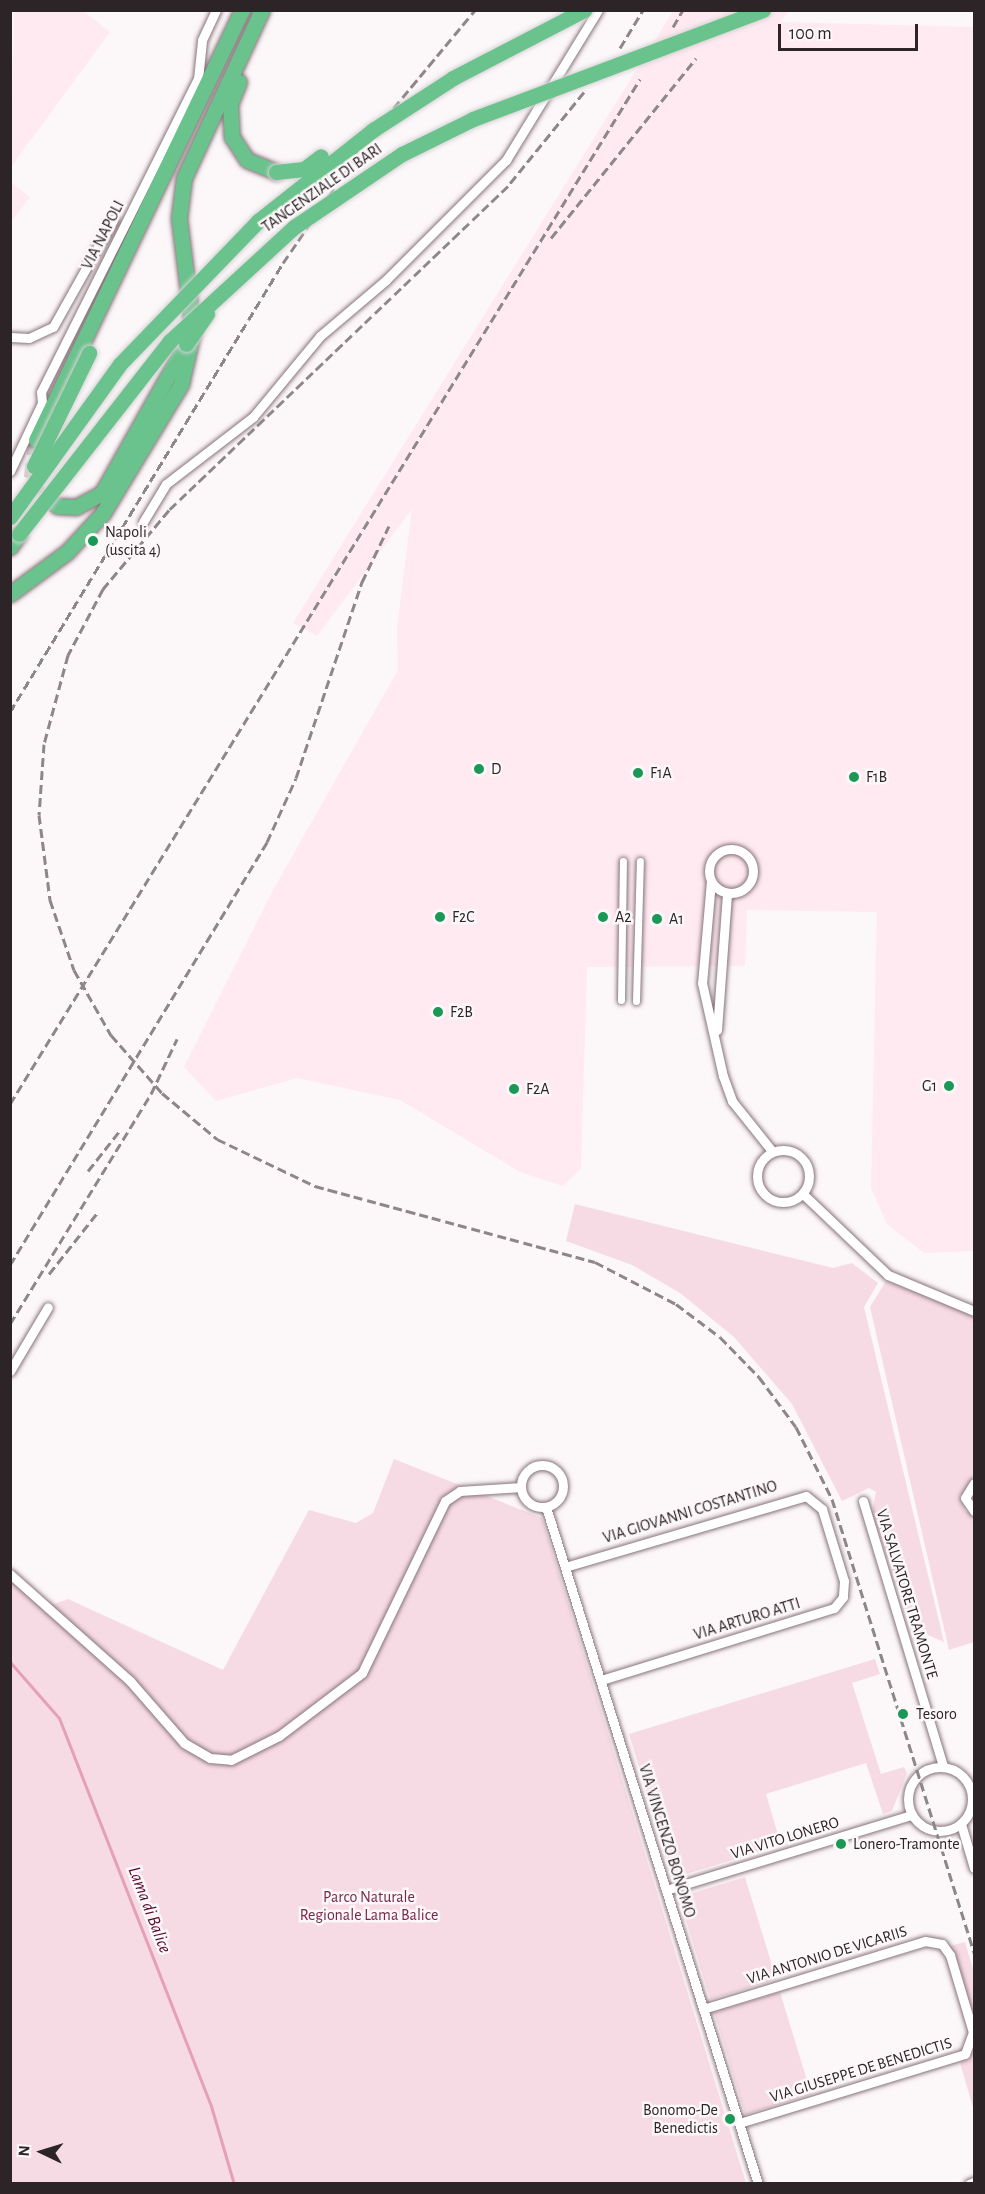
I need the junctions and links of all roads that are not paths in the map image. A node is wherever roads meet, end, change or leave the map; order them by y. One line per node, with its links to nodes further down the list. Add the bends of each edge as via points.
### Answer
1 (216, 10): 14 (street, VIA NAPOLI, via 202,40 198,79 40,392 42,403)
2 (242, 10): 13 (highway)
3 (252, 10): 16 (highway, bridge, via 89,353)
4 (262, 10): 20 (highway, via 184,178 179,218 193,331 181,384 103,513 67,552)
5 (273, 10): 9 (highway, bridge, via 234,92 229,120 247,160 276,172 304,169 354,132)
6 (584, 10): 9 (highway, TANGENZIALE DI BARI, bridge, via 453,78)
7 (598, 10): 18 (street, via 506,160 386,280 320,336 253,417 166,484)
8 (763, 10): 11 (highway, TANGENZIALE DI BARI, bridge, via 473,118 364,178)
9 (373, 130): 17 (highway, TANGENZIALE DI BARI, bridge, via 258,220 193,284 83,411)
10 (113, 220): 12 (street, via 53,327 29,338)
11 (251, 262): 15 (highway, bridge, via 186,344 102,493 76,507); 19 (highway, TANGENZIALE DI BARI, bridge, via 134,382)
12 (10, 337)
13 (36, 440)
14 (10, 471)
15 (57, 506)
16 (10, 508)
17 (10, 517)
18 (143, 522)
19 (15, 541)
20 (10, 594)
21 (623, 861): 25 (street)
22 (640, 861): 26 (street)
23 (711, 881): 24 (street); 24 (street, via 714,856 728,849 745,852 753,863 751,882 743,890); 27 (street, via 702,983)
24 (727, 893): 27 (street)
25 (621, 1000)
26 (636, 1001)
27 (717, 1032): 28 (street, via 732,1101)
28 (772, 1152): 29 (street, via 786,1149 805,1160 810,1174); 29 (street, via 760,1163 760,1188 780,1202)
29 (803, 1194): 31 (street, via 888,1275)
30 (48, 1306): 32 (street)
31 (975, 1311)
32 (10, 1371)
33 (975, 1483): 37 (street, via 965,1498)
34 (521, 1487): 36 (street, via 529,1503); 36 (street, via 531,1469 552,1468 561,1479 562,1493); 40 (street, via 460,1491 445,1501 362,1674 287,1731 231,1760 210,1758 184,1743 130,1681)
35 (863, 1501): 42 (street, VIA SALVATORE TRAMONTE)
36 (546, 1507): 39 (street, VIA VINCENZO BONOMO)
37 (975, 1511)
38 (832, 1542): 39 (street, VIA GIOVANNI COSTANTINO, via 817,1503 797,1496); 41 (street, VIA ARTURO ATTI, via 845,1590 834,1608)
39 (565, 1567): 41 (street, VIA VINCENZO BONOMO)
40 (10, 1574)
41 (601, 1680): 47 (street, VIA VINCENZO BONOMO)
42 (943, 1766): 43 (street, via 962,1774); 44 (street, via 924,1770 910,1785)
43 (973, 1792): 45 (street, via 970,1809)
44 (912, 1815): 45 (street, via 934,1830); 47 (street, VIA VITO LONERO)
45 (961, 1824): 46 (street)
46 (975, 1868)
47 (666, 1890): 49 (street, VIA VINCENZO BONOMO)
48 (962, 1993): 49 (street, VIA ANTONIO DE VICARIIS, via 947,1949 926,1941); 50 (street, VIA GIUSEPPE DE BENEDICTIS, via 974,2032 965,2054)
49 (703, 2009): 50 (street, VIA VINCENZO BONOMO)
50 (739, 2123): 52 (street, VIA VINCENZO BONOMO)
51 (975, 2182): 53 (street)
52 (758, 2184)
53 (969, 2184)

